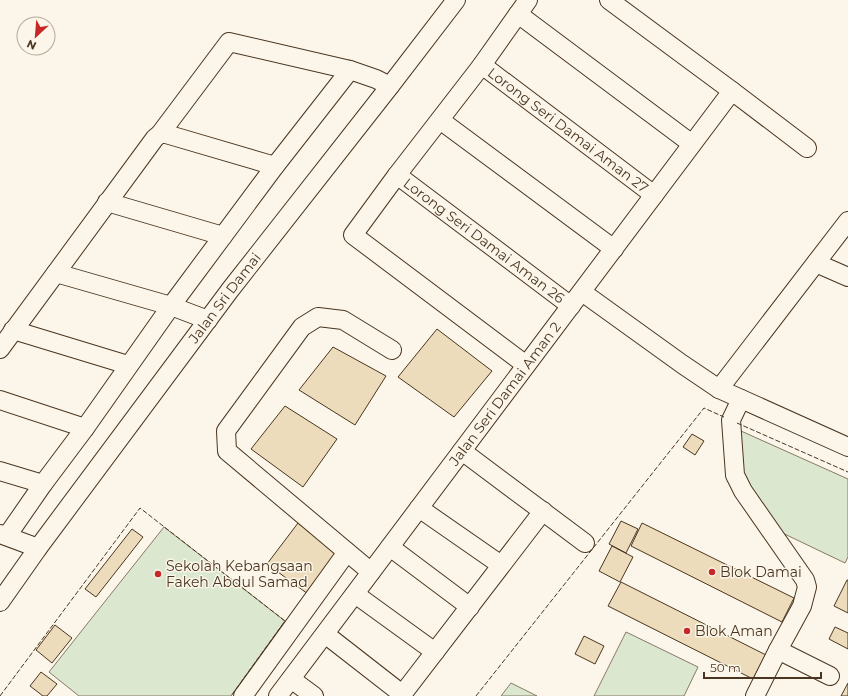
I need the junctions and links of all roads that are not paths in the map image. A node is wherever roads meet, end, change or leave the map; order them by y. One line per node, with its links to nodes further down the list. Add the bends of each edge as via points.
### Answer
1 (456, 0): 6 (street, Jalan Sri Damai)
2 (609, 0): 7 (street)
3 (523, 7): 4 (street); 10 (street)
4 (482, 65): 8 (street); 14 (street, Lorong Seri Damai Aman 27)
5 (350, 70): 6 (street); 9 (street, via 229,42); 12 (street)
6 (390, 86): 24 (street, Jalan Sri Damai)
7 (732, 91): 10 (street, Jalan Seri Damai Aman 2); 11 (street)
8 (440, 120): 13 (street); 18 (street)
9 (160, 134): 12 (street); 15 (street)
10 (692, 144): 14 (street, Jalan Seri Damai Aman 2)
11 (807, 148)
12 (275, 166): 17 (street)
13 (397, 175): 22 (street, Lorong Seri Damai Aman 26); 29 (street, via 353,235)
14 (654, 195): 18 (street, Jalan Seri Damai Aman 2)
15 (107, 202): 17 (street); 20 (street)
16 (848, 221): 19 (street)
17 (223, 236): 23 (street)
18 (614, 249): 22 (street, Jalan Seri Damai Aman 2)
19 (816, 263): 21 (street); 30 (street)
20 (56, 273): 23 (street); 25 (street)
21 (848, 277)
22 (576, 299): 29 (street, Jalan Seri Damai Aman 2); 30 (street, Lorong Seri Damai Aman 26)
23 (171, 306): 24 (street); 28 (street)
24 (208, 320): 43 (street, Jalan Sri Damai)
25 (13, 330): 26 (street); 28 (street)
26 (0, 349)
27 (392, 350): 44 (street, via 343,320 318,317 302,327 226,431 227,451)
28 (128, 365): 33 (street)
29 (526, 365): 35 (street, Jalan Seri Damai Aman 2)
30 (719, 389): 31 (street, Lorong Seri Damai Aman 26)
31 (741, 399): 34 (street, Lorong Seri Damai Aman 26); 51 (street, via 731,420 735,475 743,491 805,580 807,587 802,606)
32 (0, 400): 33 (street)
33 (85, 428): 37 (street)
34 (848, 447)
35 (462, 451): 38 (street, Jalan Seri Damai Aman 2); 39 (street)
36 (0, 471): 37 (street)
37 (43, 484): 40 (street)
38 (419, 508): 42 (street, Jalan Seri Damai Aman 2); 45 (street)
39 (543, 511): 41 (street); 45 (street)
40 (3, 535): 43 (street)
41 (585, 543)
42 (390, 547): 46 (street, Jalan Seri Damai Aman 2); 49 (street)
43 (38, 548): 48 (street, Jalan Sri Damai)
44 (347, 552): 46 (street); 56 (street)
45 (501, 565): 49 (street)
46 (371, 572): 47 (street, Jalan Seri Damai Aman 2)
47 (355, 594): 50 (street, Jalan Seri Damai Aman 2); 52 (street)
48 (0, 602)
49 (470, 606): 52 (street)
50 (324, 634): 54 (street, Jalan Seri Damai Aman 2); 55 (street)
51 (778, 650): 53 (street); 59 (street)
52 (435, 652): 55 (street)
53 (830, 676)
54 (291, 679): 57 (street, Jalan Seri Damai Aman 2); 58 (street)
55 (402, 695)
56 (243, 696)
57 (278, 696)
58 (314, 696)
59 (755, 696)

